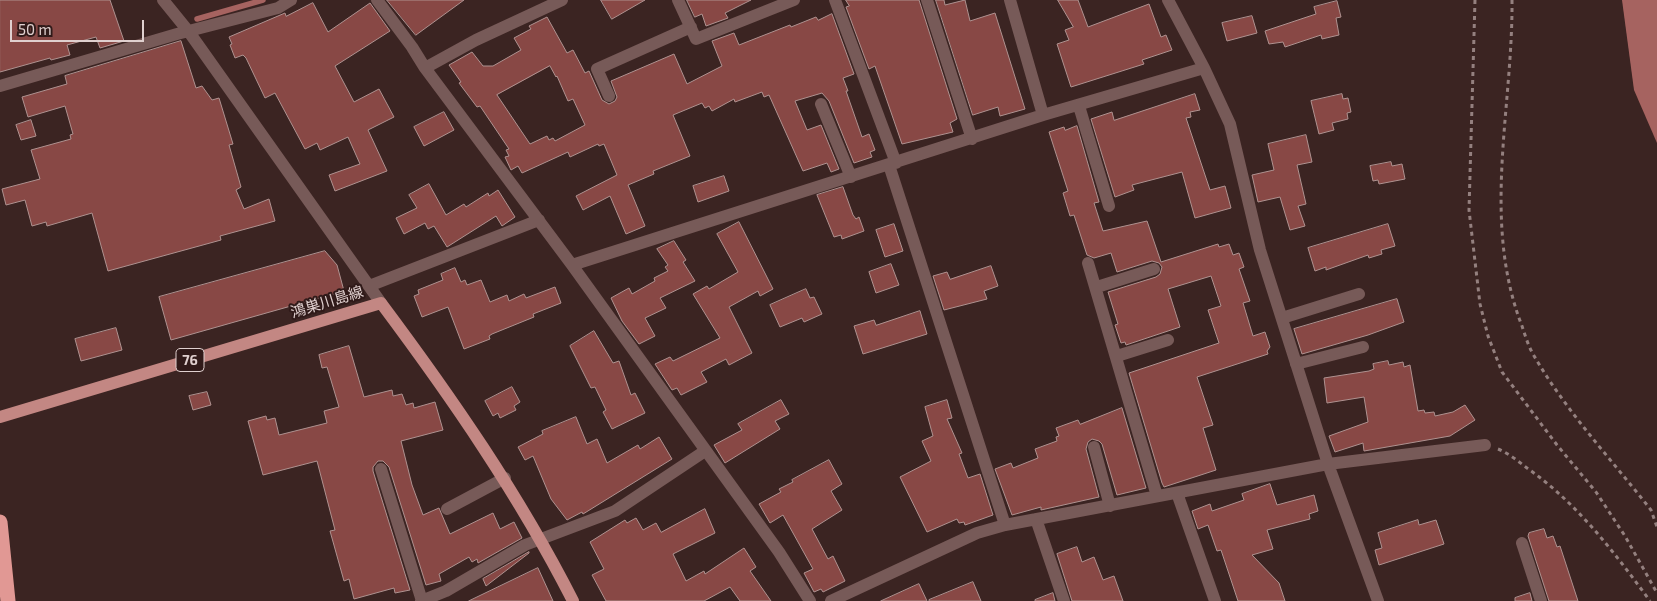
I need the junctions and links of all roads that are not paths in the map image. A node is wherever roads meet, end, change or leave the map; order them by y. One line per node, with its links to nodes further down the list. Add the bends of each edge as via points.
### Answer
1 (163, 0): 12 (street)
2 (291, 0): 12 (street, via 278,8)
3 (377, 0): 13 (street)
4 (562, 0): 13 (street)
5 (678, 0): 11 (street)
6 (794, 0): 11 (street, via 696,38)
7 (835, 0): 21 (street)
8 (927, 0): 20 (street)
9 (1010, 0): 19 (street)
10 (1168, 0): 14 (street)
11 (691, 27): 16 (street, via 597,69)
12 (189, 32): 15 (street); 28 (street)
13 (425, 68): 24 (street)
14 (1204, 68): 18 (street); 32 (street, via 1230,124 1260,250)
15 (0, 86)
16 (609, 96)
17 (821, 104): 22 (street)
18 (1079, 106): 19 (street); 23 (street)
19 (1043, 115): 20 (street)
20 (972, 139): 21 (street)
21 (893, 164): 22 (street); 50 (street)
22 (852, 177): 26 (street)
23 (1109, 206)
24 (539, 220): 26 (street); 28 (street)
25 (1088, 263): 29 (street)
26 (572, 265): 40 (street)
27 (1154, 269): 29 (street)
28 (369, 286): 31 (street)
29 (1097, 287): 35 (street)
30 (1359, 294): 32 (street)
31 (380, 303): 37 (main road, 鴻巣川島線 / 76); 43 (main road, 鴻巣川島線)
32 (1282, 318): 36 (street)
33 (1168, 340): 35 (street)
34 (1363, 347): 36 (street)
35 (1117, 356): 45 (street)
36 (1296, 364): 41 (street)
37 (0, 417)
38 (1485, 445): 41 (street)
39 (1094, 447): 46 (street)
40 (705, 451): 51 (street, via 615,511); 56 (street, via 779,552)
41 (1328, 464): 44 (street); 60 (street)
42 (381, 469): 54 (street)
43 (504, 478): 47 (street); 51 (main road, 鴻巣川島線)
44 (1177, 493): 45 (street); 59 (street)
45 (1157, 496): 46 (street)
46 (1110, 506): 48 (street)
47 (447, 509)
48 (1036, 520): 50 (street); 58 (street)
49 (0, 522): 53 (highway)
50 (1005, 525): 57 (street, via 976,533)
51 (542, 540): 54 (street, via 525,544 446,591); 55 (main road, 鴻巣川島線)
52 (1522, 543): 61 (street)
53 (8, 601)
54 (422, 601)
55 (573, 601)
56 (810, 601)
57 (831, 601)
58 (1064, 601)
59 (1215, 601)
60 (1378, 601)
61 (1541, 601)

